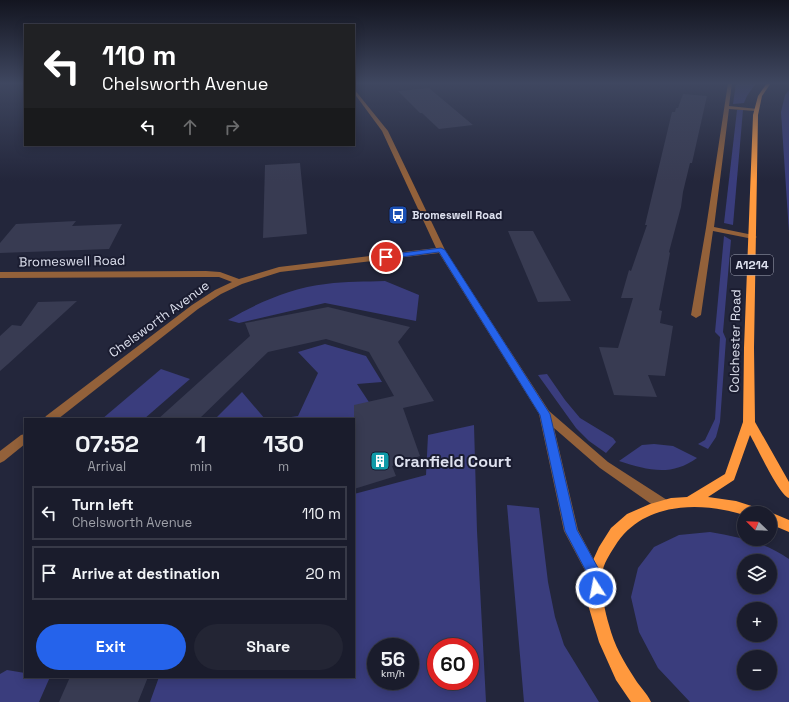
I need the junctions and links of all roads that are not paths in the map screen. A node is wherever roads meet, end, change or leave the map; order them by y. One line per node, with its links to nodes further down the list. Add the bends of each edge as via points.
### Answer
1 (373, 116): 6 (street, via 385,131)
2 (727, 116): 4 (street)
3 (755, 116): 5 (main road, Colchester Road / A1214)
4 (710, 228): 5 (street); 9 (street)
5 (753, 237): 12 (main road, Colchester Road / A1214)
6 (441, 250): 8 (street, Chelsworth Avenue, via 278,270); 10 (street)
7 (0, 275): 8 (street, Bromeswell Road, via 206,274)
8 (239, 282): 11 (street, Chelsworth Avenue, via 195,306)
9 (696, 315)
10 (545, 414): 17 (street, via 604,465); 21 (street, via 571,531)
11 (51, 418)
12 (749, 422): 15 (main road, Colchester Road / A1214); 16 (main road, Colchester Road / A1214, via 730,477)
13 (24, 439): 14 (street)
14 (0, 458)
15 (789, 493)
16 (691, 501): 17 (main road); 18 (main road, via 716,502)
17 (662, 504): 21 (main road, via 637,514 622,525 610,539)
18 (737, 507)
19 (777, 521): 20 (main road)
20 (789, 526)
21 (595, 575): 22 (main road, via 597,615 617,668)
22 (638, 700)

